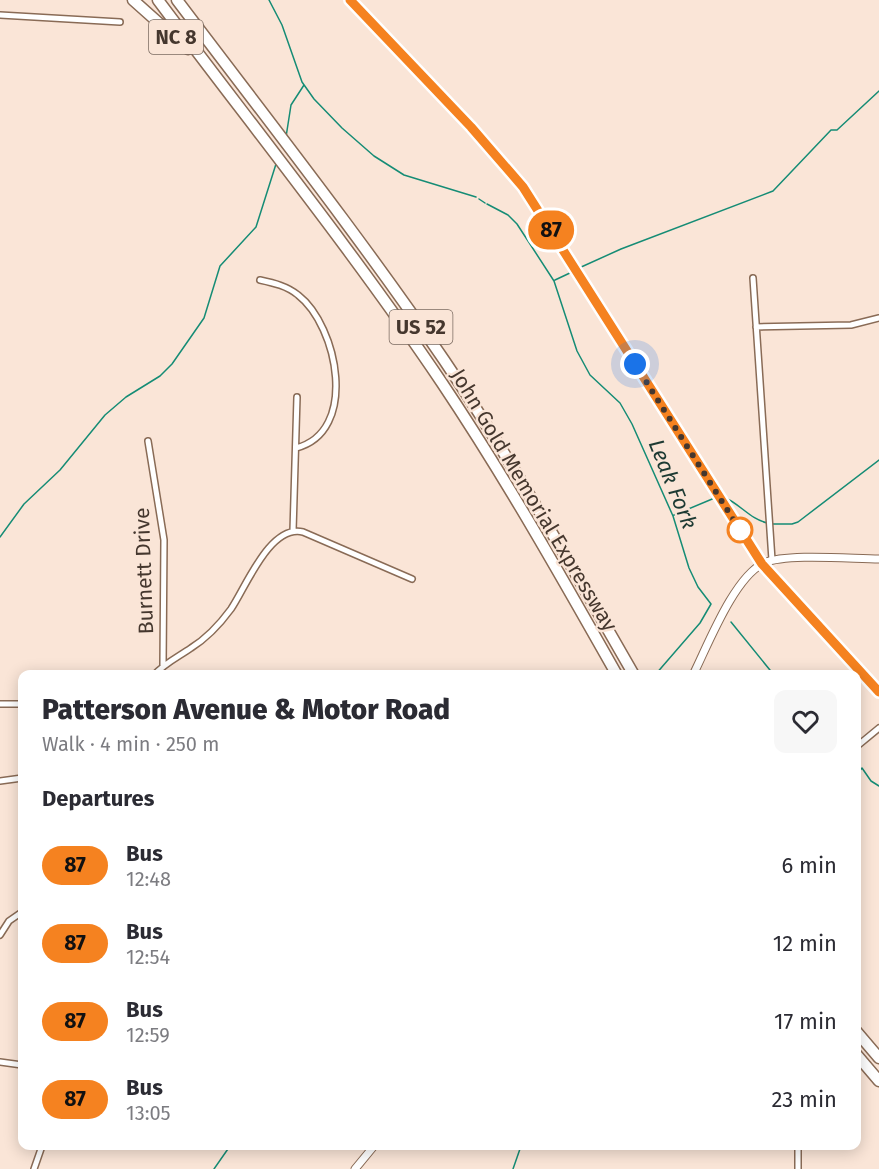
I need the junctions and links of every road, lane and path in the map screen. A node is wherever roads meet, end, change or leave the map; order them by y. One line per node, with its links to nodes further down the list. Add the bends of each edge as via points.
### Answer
1 (133, 0): 7 (highway, NC 8)
2 (158, 0): 7 (highway, John Gold Memorial Expressway / US 52)
3 (177, 0): 23 (highway, John Gold Memorial Expressway / US 52, via 444,360 534,501)
4 (350, 0): 18 (main road, via 523,187)
5 (0, 15): 6 (street)
6 (120, 21)
7 (216, 77): 22 (highway, John Gold Memorial Expressway / US 52, via 443,384)
8 (753, 278): 11 (street)
9 (260, 280): 14 (street, via 279,284 300,296 320,324 333,358 336,392 330,420 320,435)
10 (879, 318): 11 (street, via 851,324)
11 (756, 327): 17 (street)
12 (297, 396): 14 (street)
13 (148, 441): 20 (street, Burnett Drive, via 164,540)
14 (296, 448): 15 (street)
15 (293, 531): 19 (street); 20 (street, via 267,551 219,624 201,641)
16 (879, 559): 17 (street)
17 (772, 560): 18 (street)
18 (762, 564): 24 (street, via 742,584); 25 (main road)
19 (412, 579)
20 (163, 665): 21 (street)
21 (158, 670)
22 (614, 670)
23 (631, 670)
24 (696, 670)
25 (859, 670)
26 (861, 672): 27 (main road)
27 (879, 692)
28 (0, 704): 29 (street)
29 (18, 704)
30 (879, 728): 31 (street)
31 (861, 743)
32 (18, 779): 33 (street)
33 (0, 781)
34 (18, 915): 35 (street)
35 (0, 935)
36 (861, 1037): 37 (highway)
37 (879, 1058)
38 (861, 1060): 41 (highway)
39 (0, 1062): 40 (street)
40 (18, 1064)
41 (879, 1081)
42 (41, 1150): 45 (street)
43 (371, 1150): 46 (street)
44 (798, 1150): 47 (street)
45 (34, 1169)
46 (356, 1169)
47 (798, 1169)

